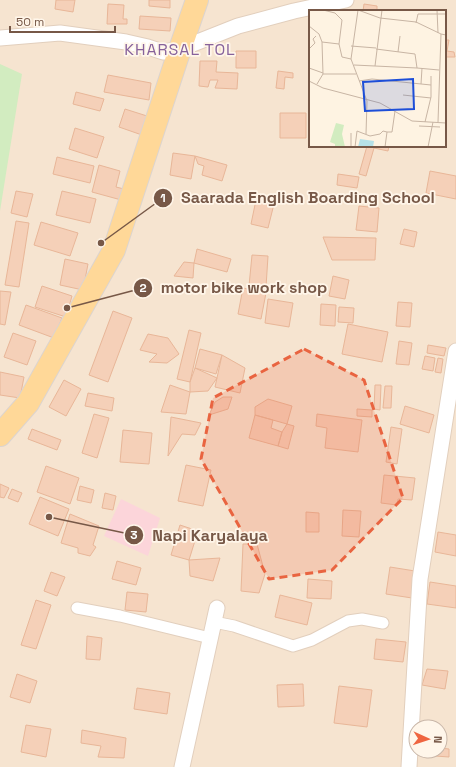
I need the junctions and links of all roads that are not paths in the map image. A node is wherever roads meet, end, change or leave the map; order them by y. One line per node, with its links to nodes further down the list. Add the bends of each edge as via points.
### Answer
1 (197, 0): 4 (main road)
2 (346, 0): 4 (street, via 238,26)
3 (0, 38): 4 (street, via 60,34 126,42 163,52)
4 (180, 49): 6 (main road, via 114,250 28,403)
5 (456, 351): 12 (street, via 420,579)
6 (0, 435)
7 (77, 608): 10 (street)
8 (216, 615): 9 (street, via 234,626 293,646 312,640 348,621 362,619); 10 (street)
9 (383, 623)
10 (210, 638): 11 (street)
11 (182, 767)
12 (409, 767)

